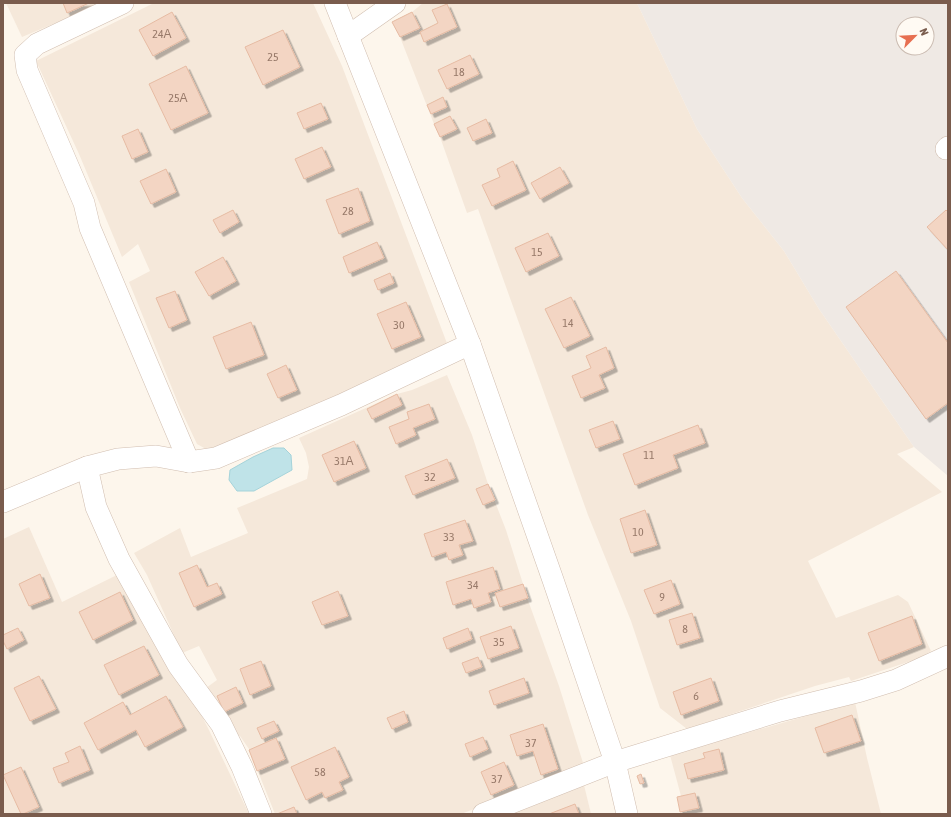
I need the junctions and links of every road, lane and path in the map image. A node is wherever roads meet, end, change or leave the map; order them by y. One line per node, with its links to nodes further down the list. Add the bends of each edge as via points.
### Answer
1 (123, 3): 6 (street, via 37,44 25,55 27,70 77,185 90,228)
2 (335, 3): 4 (street)
3 (395, 3): 4 (street)
4 (348, 36): 5 (street)
5 (470, 344): 6 (street, via 341,405 216,458); 10 (street)
6 (188, 462): 7 (street, via 156,456 118,459)
7 (87, 467): 8 (street); 11 (street, via 96,508 119,559 178,665 221,724)
8 (3, 502)
9 (948, 656): 10 (street, via 896,680)
10 (615, 762): 12 (street); 13 (street)
11 (261, 814)
12 (483, 814)
13 (627, 814)

